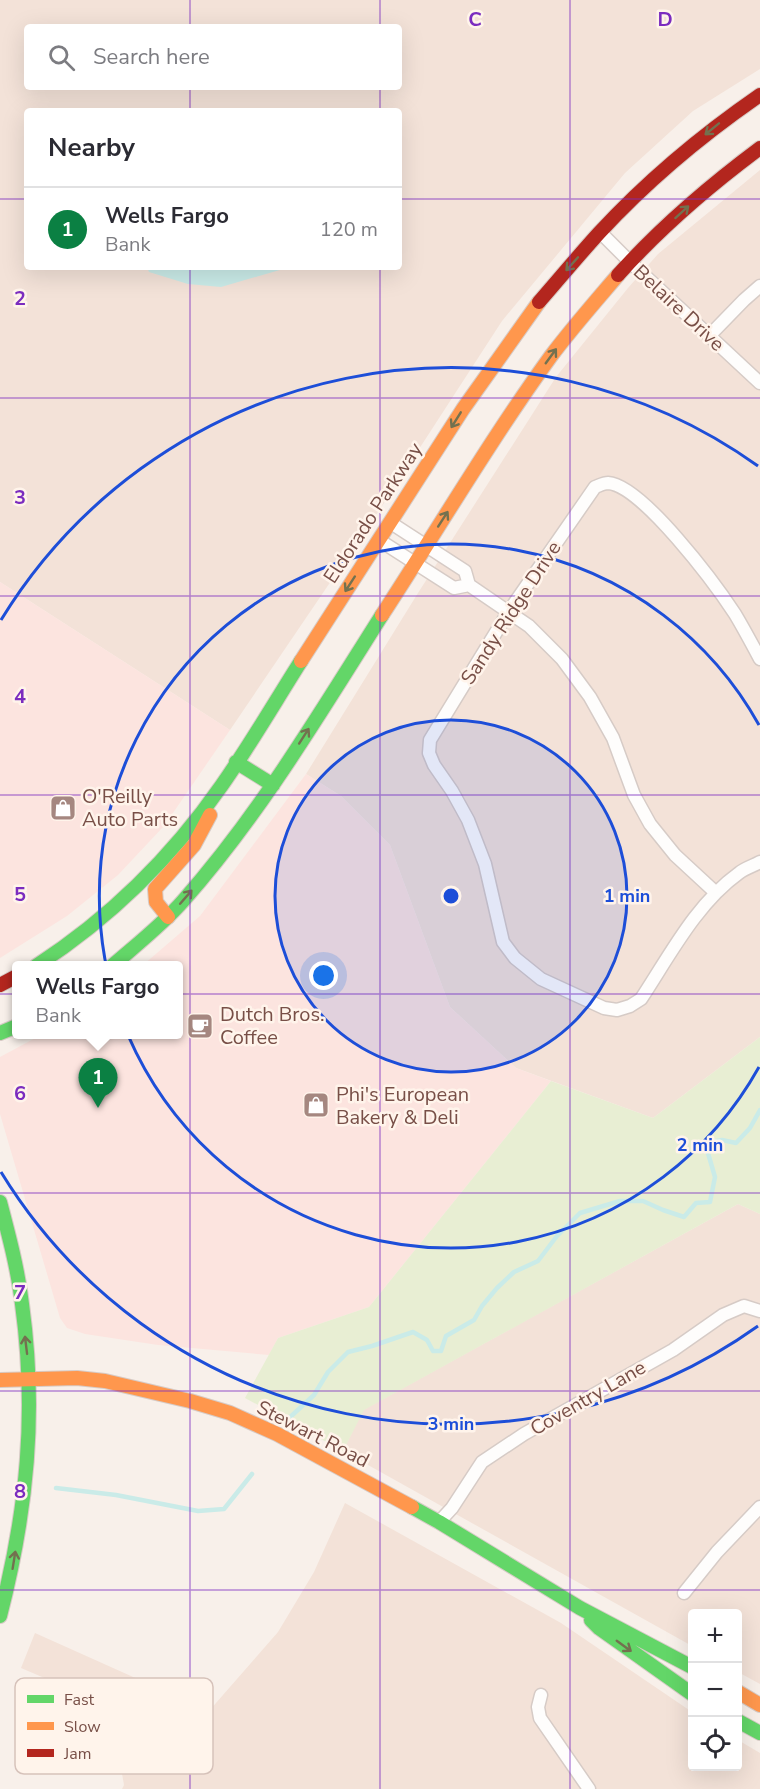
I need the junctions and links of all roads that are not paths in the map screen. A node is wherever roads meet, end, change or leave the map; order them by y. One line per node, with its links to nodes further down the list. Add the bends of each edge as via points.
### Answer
1 (760, 95): 3 (main road, Eldorado Parkway, one-way to 3, via 682,154)
2 (760, 148): 4 (main road, one-way to 2, via 684,209)
3 (600, 232): 4 (street, Belaire Drive); 8 (main road, Eldorado Parkway, one-way to 8, via 513,335)
4 (630, 262): 6 (street, Belaire Drive); 10 (main road, one-way to 4, via 551,356)
5 (760, 286): 6 (street)
6 (709, 336): 7 (street, Belaire Drive)
7 (760, 383)
8 (391, 523): 9 (main road, Eldorado Parkway); 10 (street)
9 (379, 540): 11 (street); 15 (main road, Eldorado Parkway, one-way to 15)
10 (426, 545): 11 (main road); 12 (street, via 465,571)
11 (415, 563): 12 (street, via 454,588); 17 (main road, one-way to 11)
12 (469, 585): 13 (street)
13 (509, 611): 14 (street, Sandy Ridge Drive, via 595,487 607,483 626,489 696,560 735,614); 19 (street, via 562,659 613,738 634,795 650,824 675,855); 19 (street, Sandy Ridge Drive, via 430,740 429,753 468,820 485,864 503,942 515,958 541,979 604,1008 617,1010 641,999)
14 (760, 659)
15 (236, 762): 16 (main road, Eldorado Parkway); 17 (main road)
16 (222, 785): 20 (main road, via 200,837 155,889 156,904); 21 (main road, Eldorado Parkway, via 185,836 126,898 82,936)
17 (273, 785): 20 (main road, one-way to 17, via 230,844)
18 (760, 862): 19 (street)
19 (715, 892)
20 (168, 917): 22 (main road)
21 (44, 961)
22 (118, 961)
23 (1, 1208): 25 (main road, one-way to 23, via 17,1270)
24 (760, 1311): 28 (street, Coventry Lane, via 744,1306 723,1315 673,1350 524,1434 482,1462)
25 (30, 1379): 26 (main road, Stewart Road); 28 (main road, Stewart Road, via 105,1381 230,1413 277,1434); 31 (main road, one-way to 25, via 12,1577 25,1489)
26 (0, 1380)
27 (760, 1507): 29 (street)
28 (439, 1522): 30 (main road, Stewart Road)
29 (684, 1593)
30 (580, 1608): 32 (main road, Stewart Road); 33 (main road, Stewart Road, one-way to 33, via 599,1628)
31 (0, 1616)
32 (688, 1665)
33 (688, 1690)
34 (742, 1694): 36 (main road)
35 (541, 1695): 39 (street, via 540,1718)
36 (760, 1705)
37 (742, 1723): 38 (main road)
38 (760, 1733)
39 (589, 1789)

